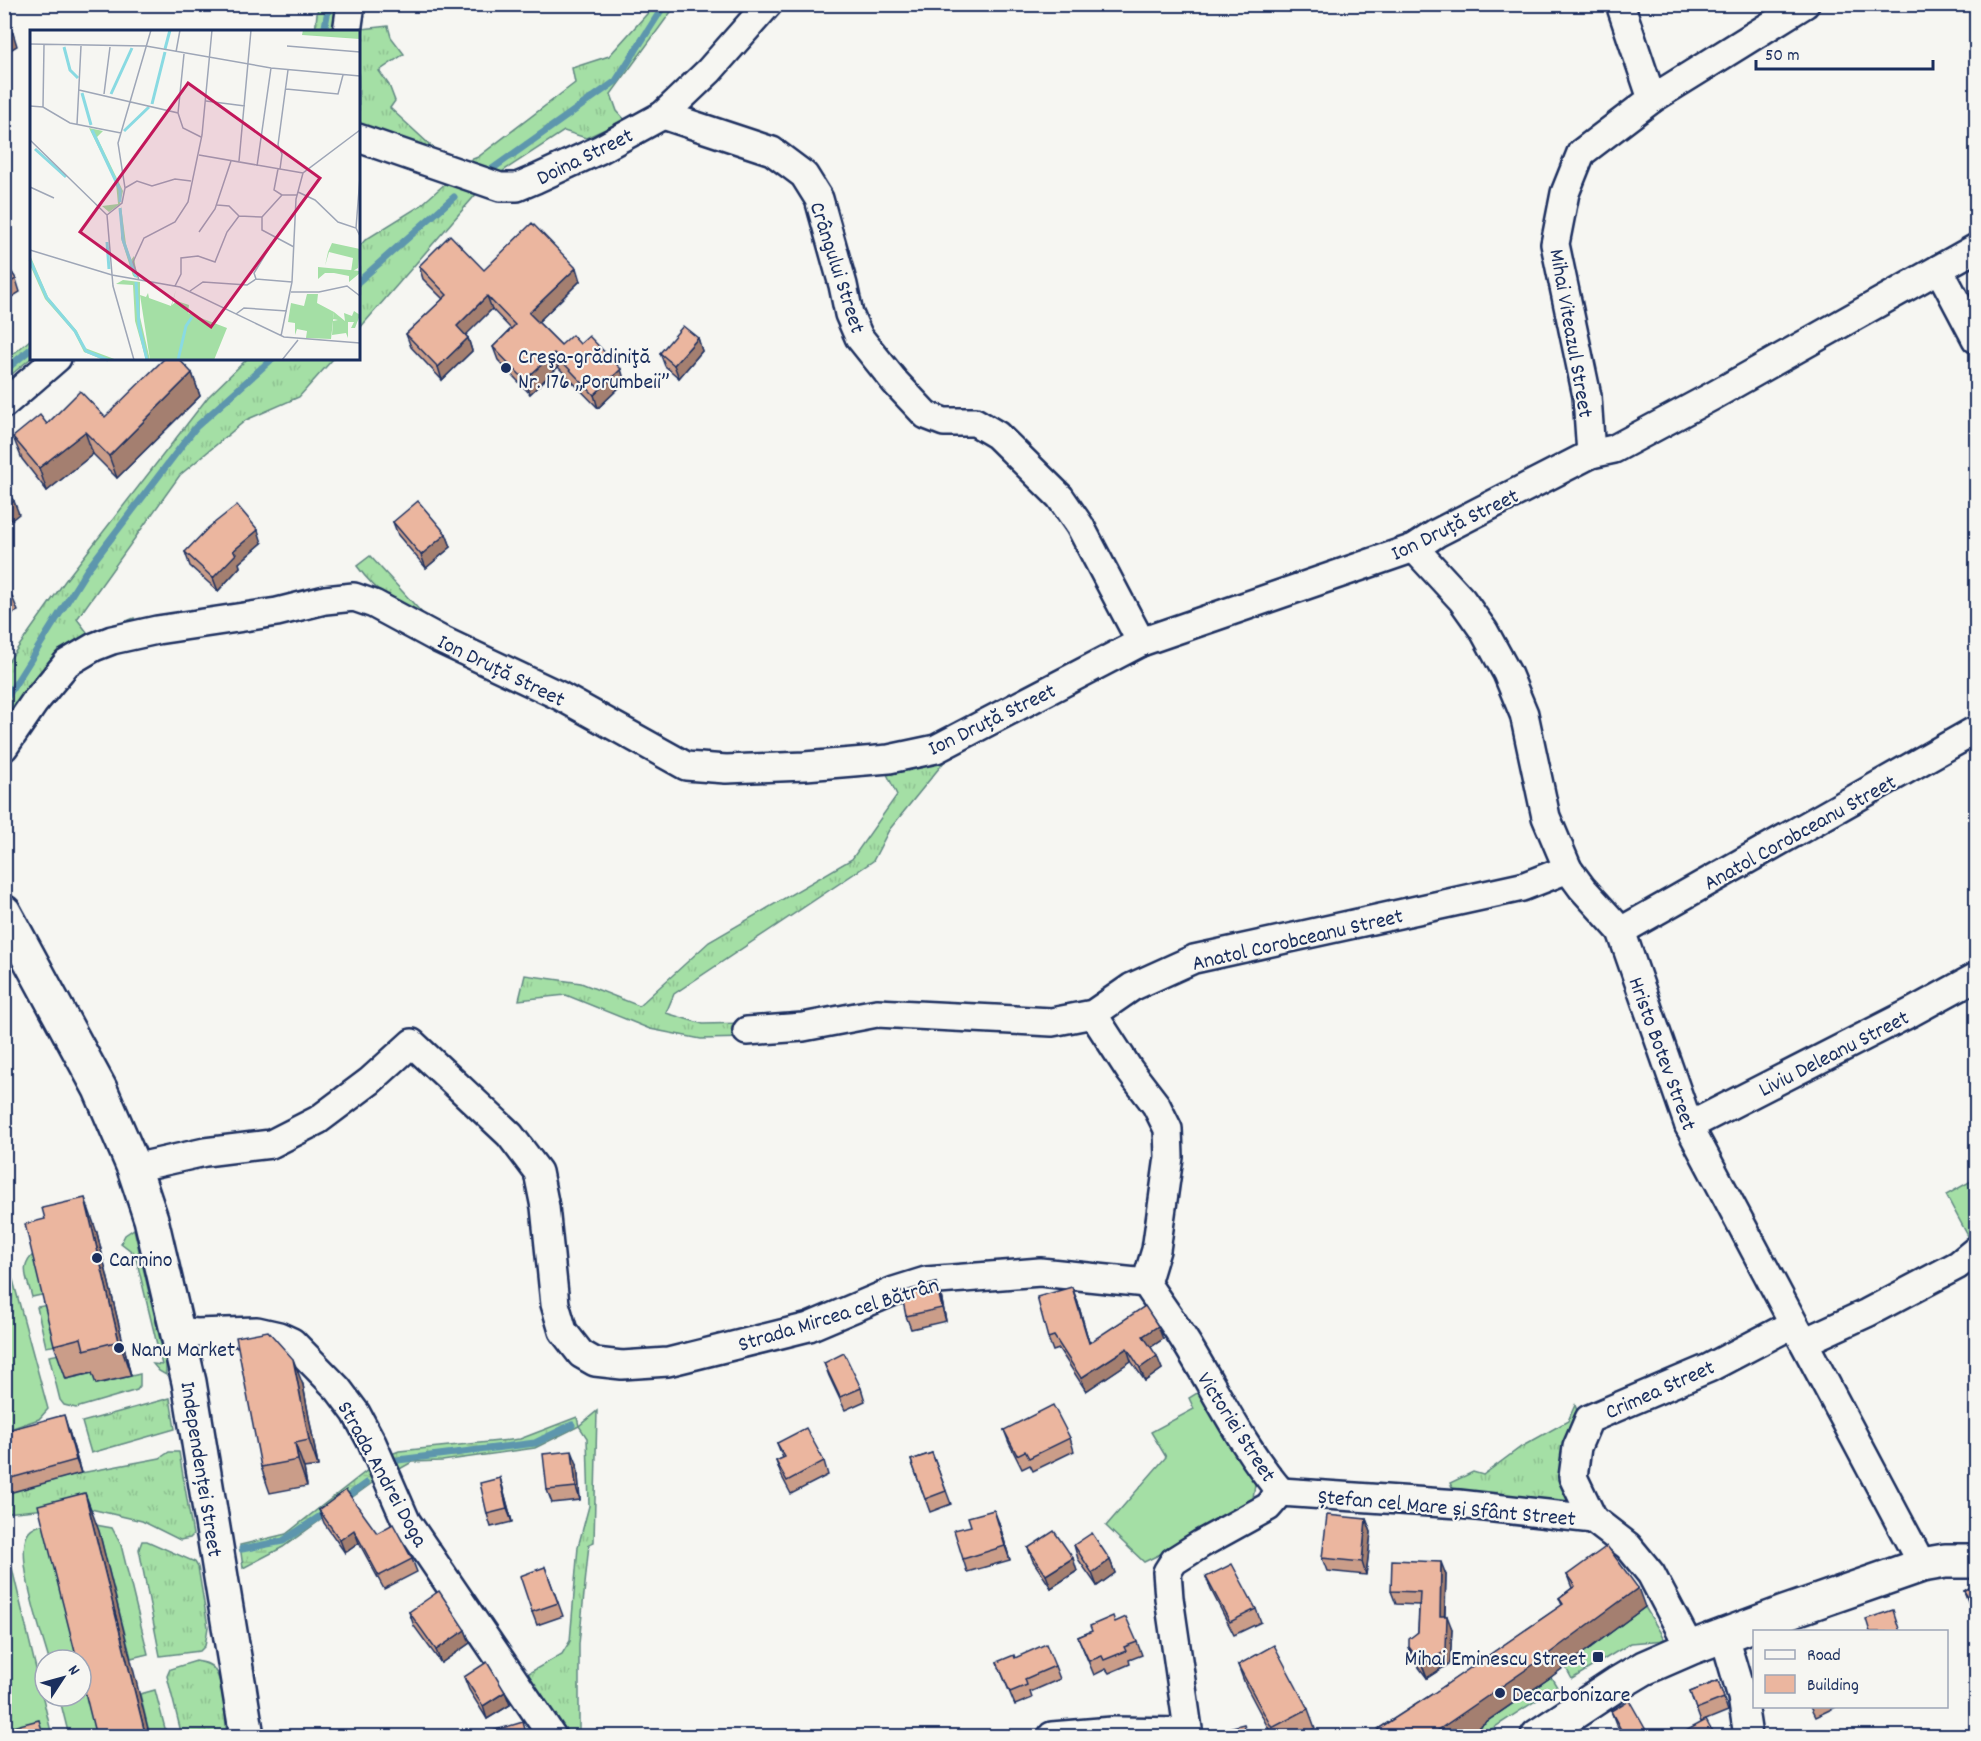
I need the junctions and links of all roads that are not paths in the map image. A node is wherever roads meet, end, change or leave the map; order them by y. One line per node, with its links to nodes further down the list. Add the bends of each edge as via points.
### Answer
1 (351, 4): 5 (street)
2 (768, 4): 7 (street, Doina Street, via 709,71)
3 (1620, 4): 6 (street)
4 (1805, 4): 6 (street, Mihai Viteazul Street)
5 (347, 30)
6 (1652, 99): 14 (street, Mihai Viteazul Street, via 1581,153 1565,193 1555,244 1587,396)
7 (663, 115): 8 (street, Doina Street, via 599,150 517,187 500,187); 16 (street, Crângului Street, via 772,151 804,175 819,199 849,314 859,337 926,414 944,422 975,422 997,435 1060,497 1080,526)
8 (360, 139)
9 (1977, 248): 10 (street, Ion Druță Street)
10 (1939, 269): 11 (street); 14 (street, Ion Druță Street, via 1633,439 1614,449)
11 (1977, 339)
12 (55, 360): 13 (street)
13 (4, 404)
14 (1591, 454): 15 (street, Ion Druță Street)
15 (1414, 548): 16 (street, Ion Druță Street); 19 (street, Hristo Botev Street, via 1462,600 1507,673 1524,714 1546,817)
16 (1141, 642): 18 (street, Ion Druță Street, via 936,749 889,759 726,769 686,766 560,696 354,597 157,630 94,647 67,663)
17 (1977, 730): 21 (street, Anatol Corobceanu Street)
18 (4, 747)
19 (1568, 869): 21 (street, Hristo Botev Street); 23 (street, Anatol Corobceanu Street, via 1522,887 1194,959 1132,987)
20 (4, 912): 26 (main road, Independenței Street, via 100,1089)
21 (1621, 931): 25 (street, Hristo Botev Street)
22 (1977, 977): 25 (street, Liviu Deleanu Street)
23 (1093, 1014): 24 (street, Anatol Corobceanu Street, via 1052,1022 877,1012 803,1027); 28 (street, via 1156,1105 1168,1129 1169,1157 1156,1250)
24 (747, 1031)
25 (1689, 1126): 30 (street, Hristo Botev Street)
26 (134, 1168): 28 (street, Strada Mircea cel Bătrân, via 205,1152 271,1144 318,1120 412,1043 510,1135 538,1172 555,1304 563,1331 581,1354 595,1362 668,1362 809,1327 926,1281 1040,1272); 29 (main road, Independenței Street)
27 (1977, 1250): 30 (street, Crimea Street, via 1958,1265 1867,1313)
28 (1146, 1283): 31 (street, Victoriei Street, via 1269,1479)
29 (179, 1331): 38 (main road, Independenței Street); 39 (street, Strada Andrei Doga, via 257,1331 279,1336 292,1342 338,1389 372,1443 406,1521)
30 (1798, 1333): 32 (street, Crimea Street, via 1589,1419 1577,1447 1573,1477); 34 (street, Hristo Botev Street)
31 (1281, 1492): 32 (street, Ștefan cel Mare și Sfânt Street, via 1459,1504); 37 (street, Victoriei Street, via 1268,1507 1174,1561 1167,1572)
32 (1593, 1519): 36 (street, Ștefan cel Mare și Sfânt Street, via 1628,1546 1651,1574)
33 (1977, 1561): 34 (main road)
34 (1922, 1565): 35 (main road)
35 (1724, 1636): 36 (main road); 42 (street, via 1742,1697)
36 (1690, 1648): 41 (main road, via 1644,1668)
37 (1188, 1734): 40 (street, via 1112,1731)
38 (247, 1737)
39 (552, 1737)
40 (1052, 1737)
41 (1538, 1737)
42 (1748, 1737)

